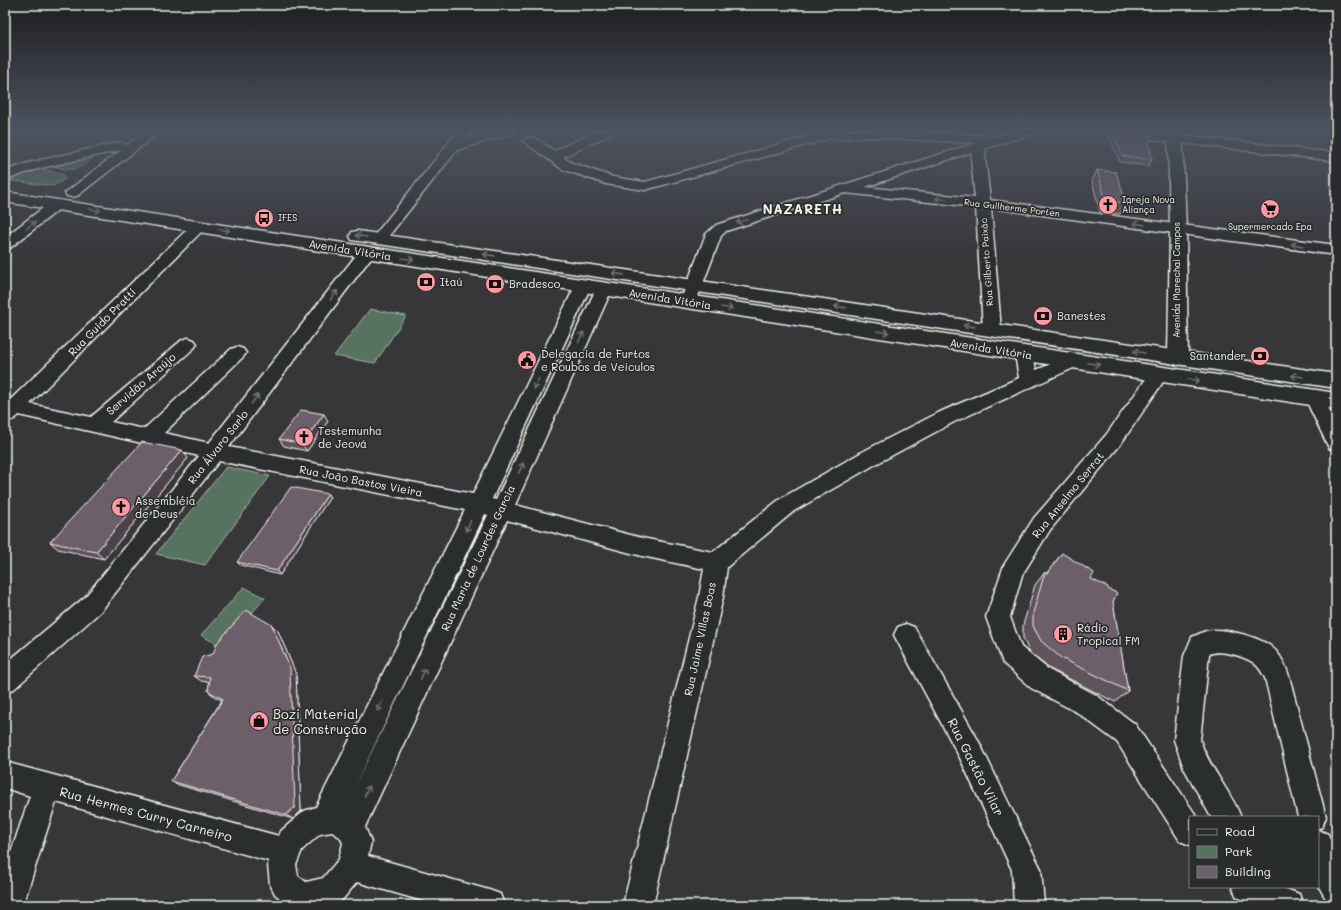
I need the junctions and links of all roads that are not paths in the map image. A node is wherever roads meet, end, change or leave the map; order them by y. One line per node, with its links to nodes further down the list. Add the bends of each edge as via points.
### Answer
1 (15, 172): 10 (street)
2 (89, 172): 14 (street)
3 (432, 172): 19 (street)
4 (586, 172): 5 (street, via 610,181 645,186)
5 (695, 172)
6 (896, 172): 12 (street)
7 (981, 172): 15 (street, Rua Gilberto Paixão)
8 (1176, 172): 17 (main road, Avenida Marechal Campos)
9 (82, 173): 14 (street)
10 (5, 176)
11 (5, 184): 14 (main road, Avenida Vitória)
12 (846, 189): 15 (street, Rua Guilherme Porten, one-way to 12); 24 (street, one-way to 24, via 716,230)
13 (5, 197): 14 (main road, Avenida Vitória)
14 (57, 198): 16 (main road, Avenida Vitória, one-way to 16); 18 (street); 19 (main road, Avenida Vitória, one-way to 14); 20 (street, one-way to 14)
15 (983, 203): 17 (street, Rua Guilherme Porten, one-way to 15); 25 (street, Rua Gilberto Paixão)
16 (199, 226): 22 (main road, Avenida Vitória, one-way to 22); 37 (street, Rua Guido Pratti)
17 (1178, 229): 21 (street, Rua Guilherme Porten, one-way to 17); 29 (main road, Avenida Marechal Campos)
18 (5, 230)
19 (379, 239): 24 (main road, Avenida Vitória, one-way to 19)
20 (5, 245)
21 (1336, 250)
22 (366, 252): 23 (main road, Avenida Vitória, one-way to 23); 41 (street, Rua Álvaro Sarlo, one-way to 22)
23 (594, 287): 24 (main road, Avenida Vitória); 42 (street, Rua Maria de Lourdes Garcia, one-way to 42); 43 (street, Rua Maria de Lourdes Garcia, one-way to 23)
24 (691, 294): 25 (main road, Avenida Vitória, one-way to 24); 28 (main road, Avenida Vitória, one-way to 28)
25 (992, 330): 29 (main road, Avenida Vitória, one-way to 25)
26 (188, 344): 38 (street, Servidão Araújo)
27 (237, 353): 39 (street)
28 (1024, 354): 30 (main road, Avenida Vitória); 34 (street)
29 (1178, 358): 31 (main road, via 1176,365 1167,370); 33 (main road, Avenida Vitória, one-way to 29)
30 (1074, 361): 31 (main road, Avenida Vitória, one-way to 31); 34 (street)
31 (1128, 370): 32 (main road, Avenida Vitória)
32 (1159, 374): 35 (main road, Avenida Vitória, one-way to 35); 52 (street, Rua Anselmo Serrat, via 1113,440 1042,524 1012,572 998,617 1012,655 1040,679 1087,704 1126,733)
33 (1336, 381)
34 (1029, 382): 44 (street, via 947,416 787,505)
35 (1314, 398): 36 (main road, Avenida Vitória); 40 (street)
36 (1336, 401)
37 (8, 410): 38 (street, Rua João Bastos Vieira)
38 (95, 425): 39 (street, Rua João Bastos Vieira)
39 (148, 437): 41 (street, Rua João Bastos Vieira)
40 (1336, 442)
41 (214, 452): 42 (street, Rua João Bastos Vieira); 46 (street, Rua Álvaro Sarlo, via 94,604)
42 (479, 504): 43 (street, Rua João Bastos Vieira); 51 (street, Rua Maria de Lourdes Garcia, one-way to 51)
43 (501, 511): 44 (street, Rua João Bastos Vieira, via 642,547); 51 (street, Rua Maria de Lourdes Garcia, one-way to 43)
44 (716, 562): 61 (street, Rua Jaime Villas Boas, via 711,597)
45 (906, 636): 62 (street, Rua Gastão Vilar, via 969,749 1026,869)
46 (5, 680)
47 (5, 775): 48 (street, Rua Hermes Curry Carneiro)
48 (47, 787): 53 (street, Rua Hermes Curry Carneiro); 59 (street)
49 (1226, 816): 50 (street, via 1193,759 1187,740 1196,656 1201,645 1211,640 1248,647 1270,663 1277,676)
50 (1312, 816)
51 (337, 823): 53 (street, via 314,821 290,841); 55 (street, via 357,842)
52 (1189, 829)
53 (287, 852): 58 (street, via 282,865 285,884)
54 (1319, 856): 57 (street)
55 (352, 866): 58 (street, via 332,890); 60 (street)
56 (1249, 888): 63 (street)
57 (1336, 889)
58 (303, 899)
59 (8, 905)
60 (489, 905)
61 (638, 905)
62 (1029, 905)
63 (1288, 905)

